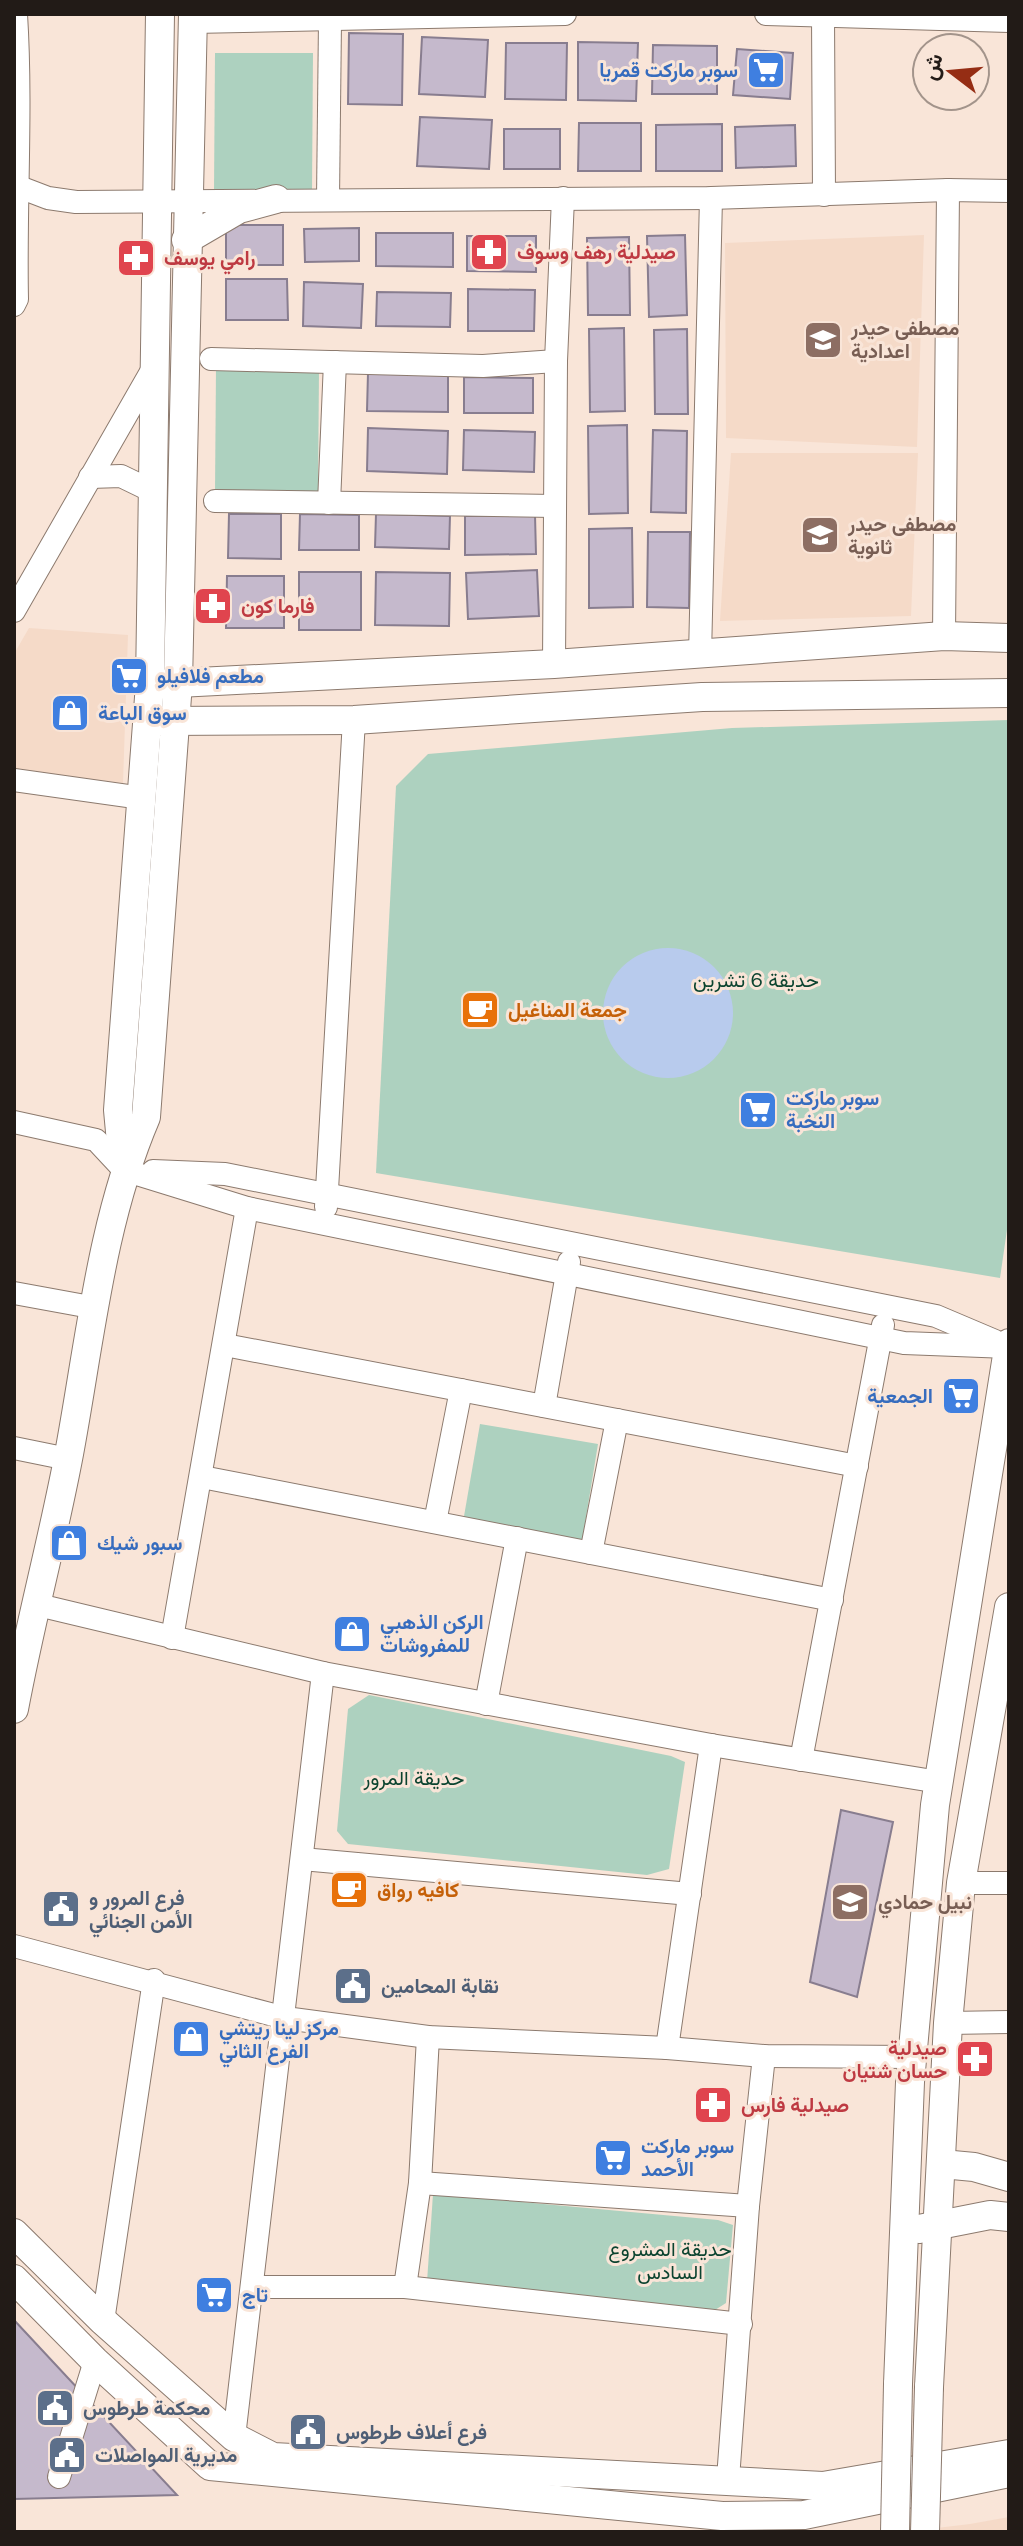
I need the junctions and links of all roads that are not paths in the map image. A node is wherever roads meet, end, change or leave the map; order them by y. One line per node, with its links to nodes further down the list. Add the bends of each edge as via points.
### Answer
1 (16, 14): 10 (street, via 20,74)
2 (160, 14): 18 (main road)
3 (565, 14): 6 (street)
4 (766, 14): 5 (street)
5 (823, 15): 9 (street); 13 (street)
6 (362, 17): 8 (street)
7 (193, 18): 8 (street); 18 (main road)
8 (330, 20): 17 (street)
9 (1009, 21)
10 (14, 185): 18 (street, via 76,202); 20 (street)
11 (948, 190): 12 (street); 13 (street); 31 (street)
12 (1009, 191)
13 (824, 195): 15 (street)
14 (563, 198): 15 (street); 17 (street); 22 (street)
15 (711, 198): 33 (street)
16 (276, 199): 17 (street); 18 (street); 19 (main road, via 239,209)
17 (328, 199)
18 (173, 201): 19 (main road); 23 (main road)
19 (186, 240): 36 (main road)
20 (14, 305)
21 (211, 359): 24 (street)
22 (556, 361): 24 (street, via 483,366); 29 (street)
23 (157, 362): 25 (street); 26 (main road)
24 (335, 362): 28 (street)
25 (90, 477): 26 (street, via 121,476); 30 (street)
26 (154, 492): 36 (main road)
27 (215, 501): 28 (street)
28 (329, 503): 29 (street)
29 (554, 506): 34 (street)
30 (14, 611)
31 (944, 636): 32 (main road); 33 (main road)
32 (1009, 638)
33 (700, 655): 34 (main road); 38 (main road)
34 (554, 664): 35 (main road)
35 (352, 675): 36 (main road); 39 (main road)
36 (164, 684): 40 (main road); 41 (main road)
37 (1009, 693): 38 (main road)
38 (702, 697): 39 (main road)
39 (354, 720): 41 (main road); 46 (street)
40 (147, 721): 41 (main road); 43 (main road)
41 (176, 721): 45 (main road, via 146,1117)
42 (14, 780): 43 (street)
43 (142, 798): 45 (main road, via 118,1110)
44 (14, 1122): 45 (street, via 96,1140)
45 (124, 1170): 46 (street, via 225,1174); 47 (street); 53 (main road)
46 (327, 1195): 48 (street); 49 (street)
47 (247, 1208): 48 (street); 55 (street)
48 (325, 1224): 50 (street)
49 (572, 1243): 50 (street); 52 (street)
50 (567, 1274): 54 (street); 58 (street)
51 (14, 1293): 53 (street)
52 (887, 1306): 54 (street); 56 (street, via 936,1316)
53 (96, 1308): 61 (main road)
54 (881, 1339): 56 (street); 62 (street)
55 (225, 1345): 57 (street); 63 (street)
56 (1009, 1346): 76 (main road)
57 (461, 1390): 58 (street); 64 (street)
58 (544, 1406): 59 (street)
59 (617, 1420): 62 (street); 66 (street)
60 (14, 1448): 61 (street)
61 (68, 1459): 68 (main road)
62 (857, 1466): 67 (street)
63 (202, 1477): 64 (street); 70 (street)
64 (435, 1522): 65 (street)
65 (517, 1538): 66 (street); 72 (street)
66 (591, 1553): 67 (street)
67 (832, 1600): 75 (street)
68 (34, 1604): 70 (street); 73 (main road)
69 (1009, 1611): 78 (main road)
70 (172, 1638): 71 (street)
71 (323, 1673): 72 (street); 77 (street)
72 (486, 1704): 74 (street)
73 (14, 1709)
74 (711, 1745): 75 (street); 80 (street)
75 (801, 1760): 76 (street)
76 (939, 1782): 89 (main road)
77 (302, 1859): 80 (street); 83 (street)
78 (961, 1883): 79 (street); 85 (main road)
79 (1009, 1883)
80 (690, 1894): 87 (street)
81 (14, 1946): 82 (street)
82 (154, 1980): 83 (street); 101 (street)
83 (285, 2018): 86 (street); 99 (street)
84 (1009, 2022): 85 (street)
85 (948, 2023): 90 (main road)
86 (428, 2037): 87 (street); 92 (street)
87 (667, 2048): 88 (street)
88 (764, 2056): 89 (street); 93 (street)
89 (912, 2057): 96 (main road)
90 (942, 2164): 91 (main road); 95 (main road)
91 (1009, 2177)
92 (420, 2183): 93 (street); 100 (street)
93 (748, 2206): 102 (street)
94 (1009, 2217): 95 (main road, via 990,2215)
95 (937, 2226): 96 (main road); 110 (main road, bridge)
96 (903, 2231): 109 (main road, bridge)
97 (14, 2233): 101 (main road)
98 (14, 2279): 103 (main road)
99 (252, 2287): 100 (street); 104 (street)
100 (405, 2287): 102 (street)
101 (103, 2321): 104 (main road)
102 (741, 2324): 108 (street)
103 (95, 2361): 106 (main road); 107 (street)
104 (234, 2437): 106 (main road); 108 (main road, via 273,2457)
105 (1008, 2458): 106 (main road, via 804,2515 722,2516); 108 (main road, via 823,2486)
106 (210, 2466)
107 (59, 2477)
108 (728, 2479)
109 (895, 2532)
110 (925, 2532)

